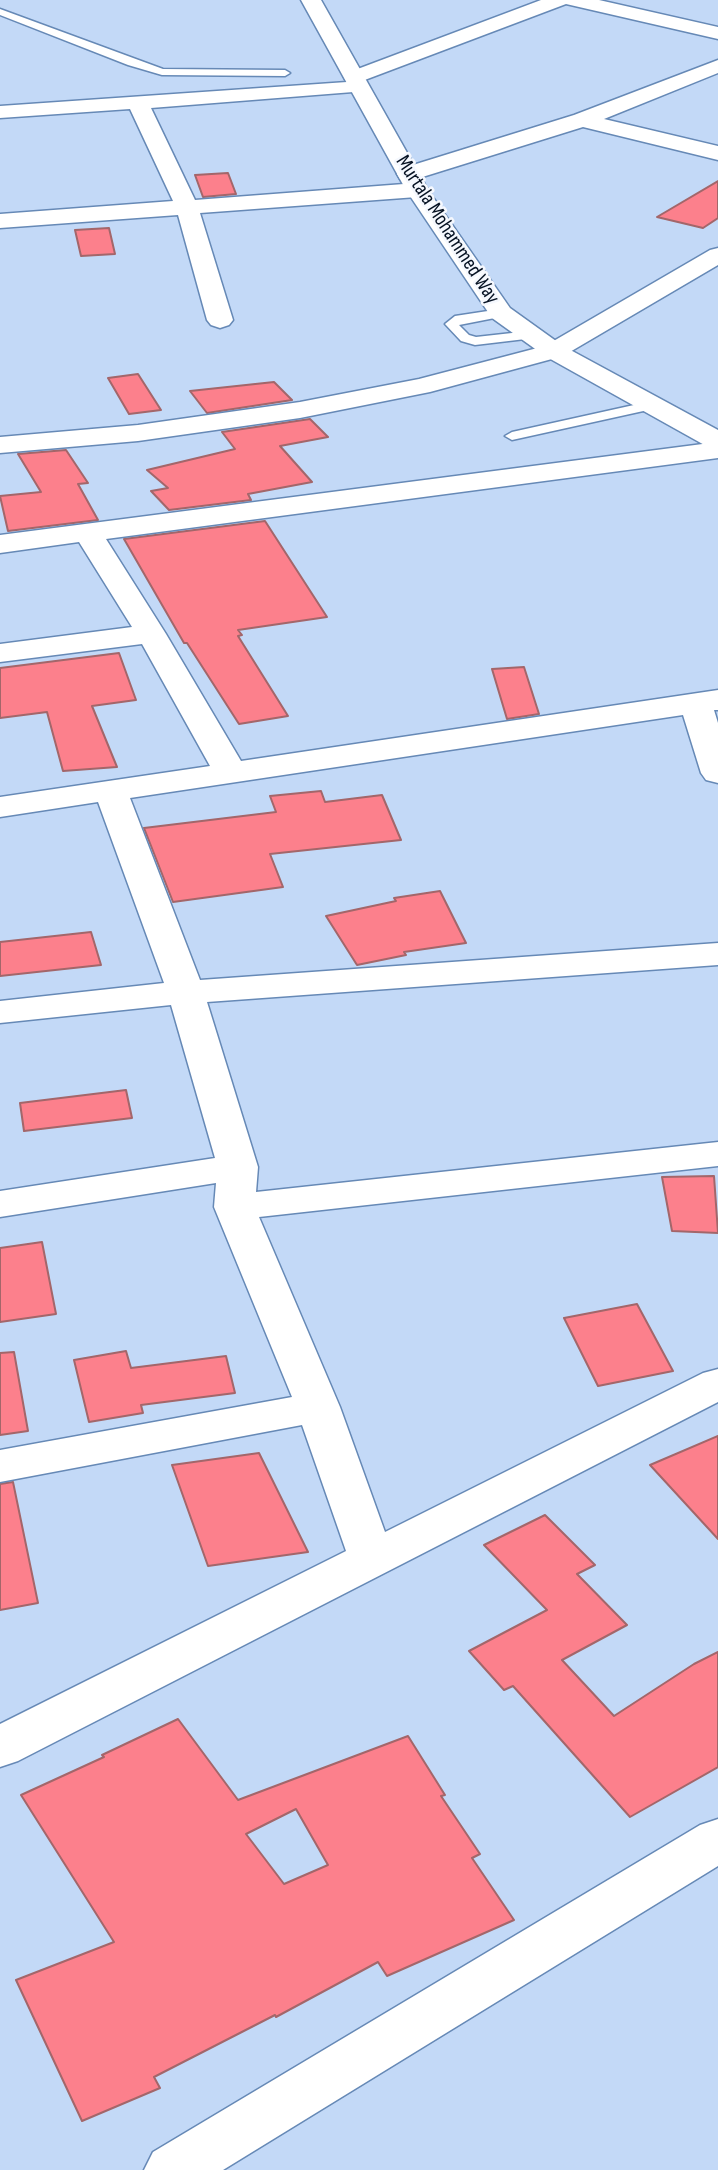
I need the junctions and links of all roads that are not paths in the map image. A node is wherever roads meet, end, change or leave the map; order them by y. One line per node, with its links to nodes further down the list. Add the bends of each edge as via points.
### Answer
1 (311, 0): 8 (street, Murtala Mohammed Way)
2 (559, 0): 8 (street)
3 (573, 0): 5 (street)
4 (0, 12): 7 (lane, via 162,72)
5 (718, 33)
6 (718, 66): 11 (street)
7 (285, 73)
8 (356, 82): 9 (street); 13 (street, Murtala Mohammed Way)
9 (138, 103): 10 (street); 14 (street)
10 (0, 112)
11 (582, 120): 12 (street); 13 (street)
12 (718, 153)
13 (413, 182): 14 (street); 17 (street, Murtala Mohammed Way)
14 (187, 208): 15 (street); 18 (street)
15 (0, 221)
16 (718, 255): 20 (street)
17 (501, 313): 19 (street, Murtala Mohammed Way); 19 (lane, via 451,324 475,341)
18 (220, 320)
19 (530, 335): 20 (street, Murtala Mohammed Way)
20 (554, 351): 21 (street, Murtala Mohammed Way); 24 (street, via 421,386 300,410 138,433)
21 (652, 405): 22 (lane); 23 (street, Murtala Mohammed Way)
22 (512, 436)
23 (718, 441)
24 (0, 445)
25 (718, 450): 26 (street)
26 (88, 533): 27 (street); 28 (street)
27 (0, 544)
28 (151, 634): 29 (street); 31 (street)
29 (0, 653)
30 (707, 702): 31 (street); 32 (street)
31 (231, 773): 33 (street)
32 (718, 773)
33 (111, 791): 34 (street); 36 (street)
34 (0, 807)
35 (718, 954): 36 (street)
36 (186, 992): 37 (street); 39 (street)
37 (0, 1012)
38 (718, 1154): 41 (street)
39 (238, 1167): 40 (street); 41 (street)
40 (0, 1203)
41 (234, 1207): 43 (street)
42 (718, 1384): 45 (street)
43 (318, 1407): 44 (street); 45 (street)
44 (0, 1465)
45 (372, 1559): 46 (street)
46 (0, 1747)
47 (718, 1840): 48 (street)
48 (173, 2170)

